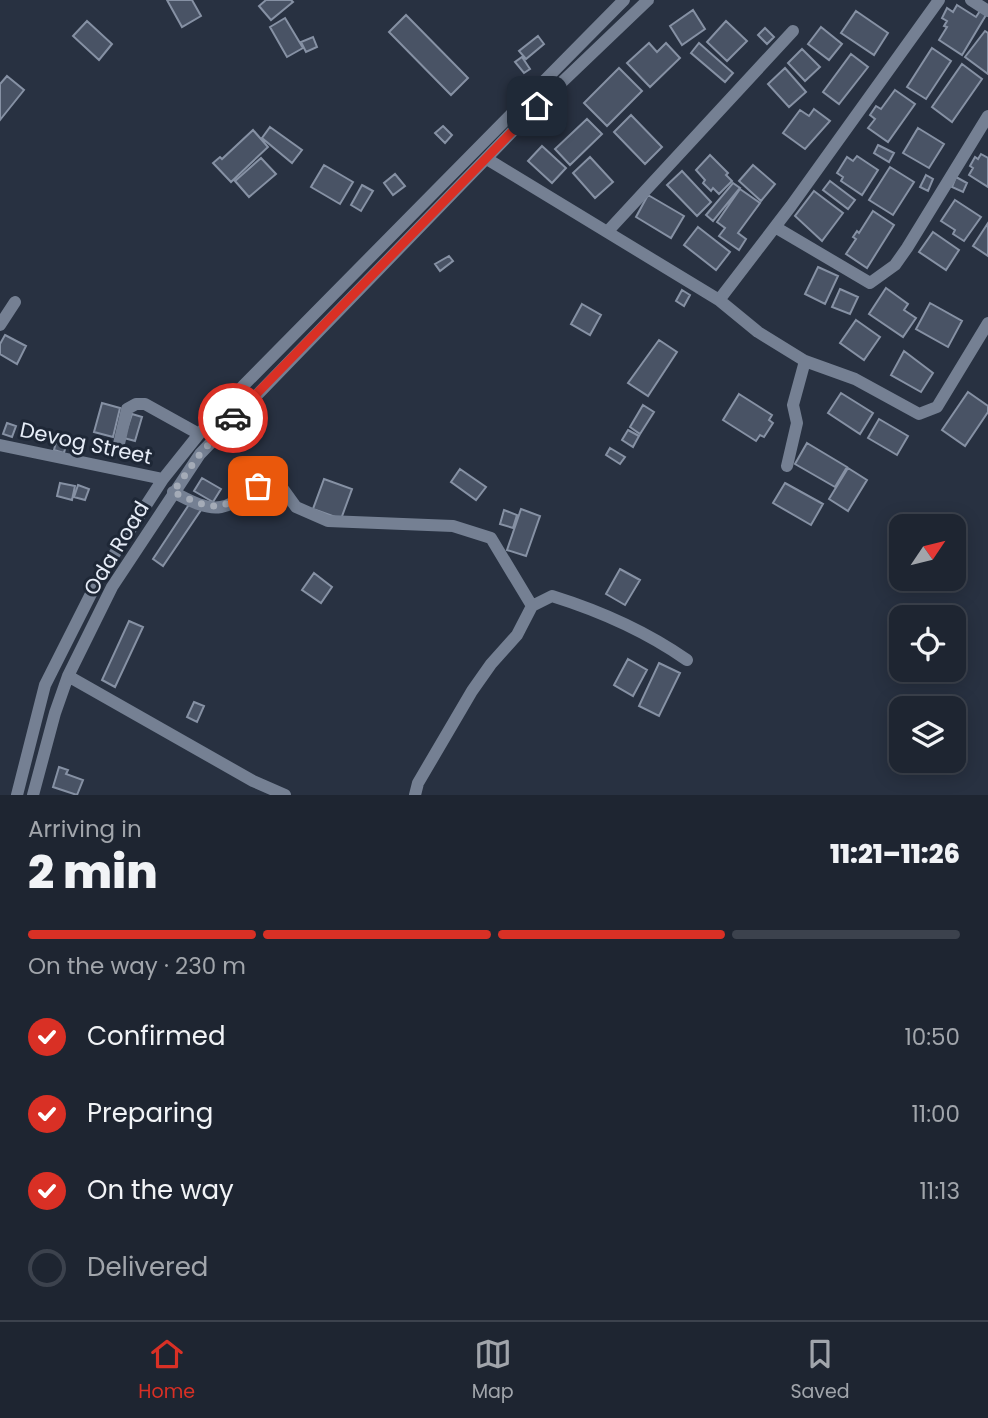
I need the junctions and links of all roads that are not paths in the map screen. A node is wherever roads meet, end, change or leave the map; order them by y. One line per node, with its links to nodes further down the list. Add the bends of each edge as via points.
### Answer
1 (648, 0): 8 (street, Oda Road)
2 (939, 0): 9 (street)
3 (971, 0): 5 (street)
4 (616, 3): 16 (street, Oda Road)
5 (988, 11)
6 (793, 31): 10 (street)
7 (988, 116): 9 (street, via 907,248 878,279 870,283)
8 (487, 159): 10 (street); 21 (street, Oda Road, via 217,435)
9 (775, 227): 11 (street)
10 (608, 231): 11 (street)
11 (719, 300): 15 (street, via 758,332)
12 (15, 302): 14 (street)
13 (988, 323): 15 (street, via 937,407 919,414 855,379)
14 (0, 326)
15 (805, 361): 19 (street, via 793,405 797,423)
16 (199, 434): 18 (street, via 145,404 136,404 127,409); 20 (street, Oda Road)
17 (0, 445): 20 (street, Devog Street)
18 (118, 448)
19 (787, 466)
20 (163, 479): 25 (street, Oda Road, via 99,578 45,685)
21 (173, 492): 22 (street, via 205,506 222,507 267,481 278,482 296,507 328,521 453,526 477,532 491,538); 24 (street, Oda Road, via 112,587)
22 (532, 606): 23 (street, via 552,596 576,604 656,638); 28 (street, via 517,635 472,691)
23 (687, 660)
24 (68, 676): 26 (street, Oda Road); 27 (street)
25 (17, 795)
26 (33, 795)
27 (285, 795)
28 (415, 795)

